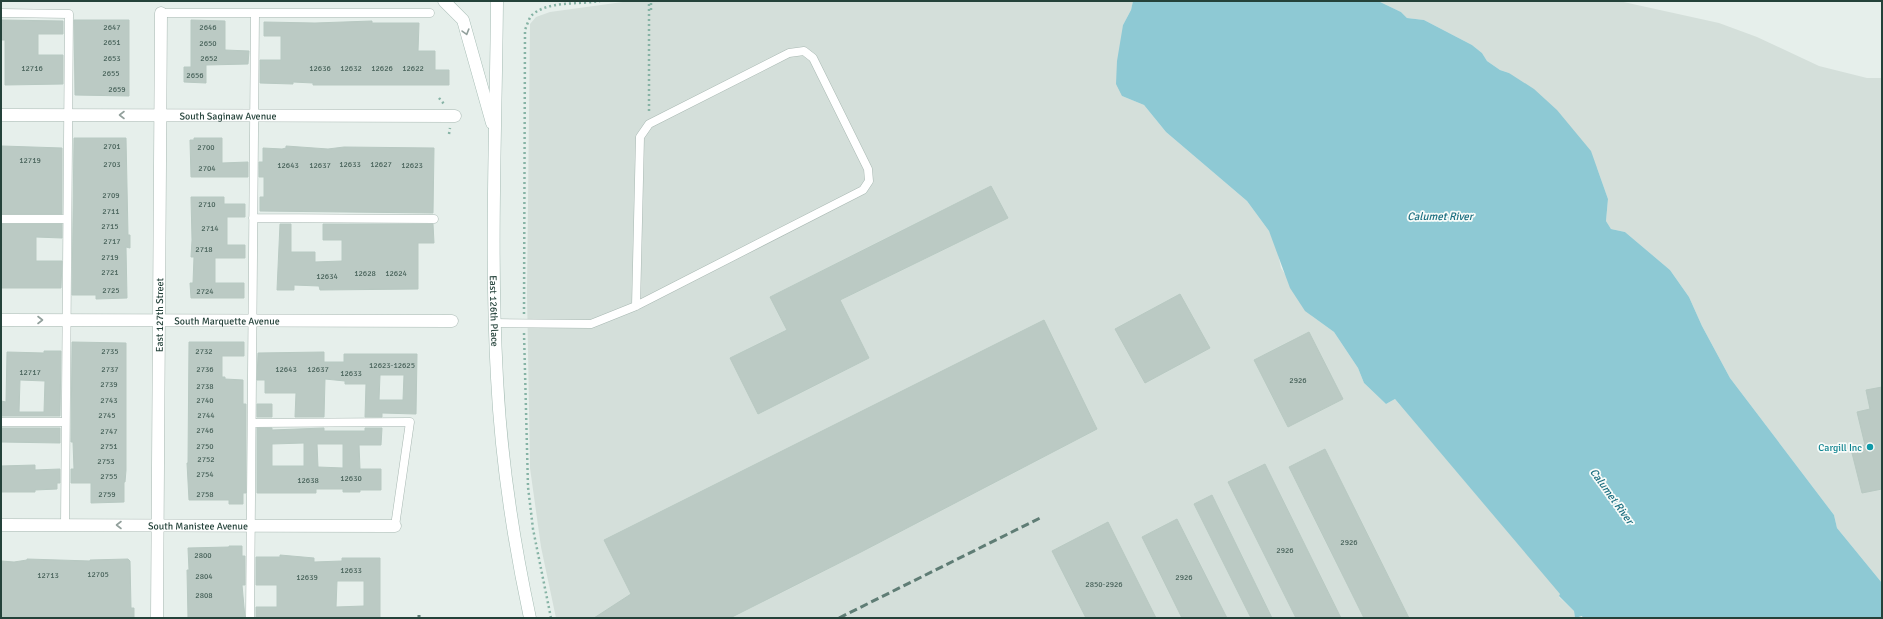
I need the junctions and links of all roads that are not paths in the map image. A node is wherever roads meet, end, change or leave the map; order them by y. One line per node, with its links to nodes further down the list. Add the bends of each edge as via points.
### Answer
1 (444, 1): 12 (street, one-way to 12, via 463,20)
2 (497, 1): 12 (street, East 126th Place)
3 (1, 13): 8 (lane, via 69,14)
4 (161, 13): 5 (lane); 9 (street, East 127th Street)
5 (255, 13): 6 (lane); 10 (lane)
6 (430, 13)
7 (1, 115): 8 (street, South Saginaw Avenue)
8 (68, 115): 9 (street, South Saginaw Avenue, one-way to 8); 15 (lane)
9 (161, 115): 10 (street, South Saginaw Avenue); 20 (street, East 127th Street)
10 (254, 115): 11 (street, South Saginaw Avenue); 13 (lane)
11 (454, 116)
12 (496, 137): 23 (street, East 126th Place)
13 (253, 218): 16 (lane); 21 (lane)
14 (1, 219): 15 (lane)
15 (67, 219): 19 (lane)
16 (434, 219)
17 (636, 306): 17 (lane, via 863,190 868,181 868,169 814,58 804,51 789,53 649,124 640,137); 23 (lane, via 591,324)
18 (1, 320): 19 (street, South Marquette Avenue, one-way to 19)
19 (66, 320): 20 (street, South Marquette Avenue); 25 (lane)
20 (159, 320): 21 (street, South Marquette Avenue); 29 (street, East 127th Street)
21 (252, 321): 22 (street, South Marquette Avenue); 26 (lane)
22 (452, 321)
23 (494, 323): 34 (street, East 126th Place, via 506,472 512,521)
24 (1, 422): 25 (lane)
25 (65, 422): 28 (lane)
26 (252, 422): 30 (lane); 31 (lane, via 410,422)
27 (1, 525): 28 (street, South Manistee Avenue)
28 (64, 525): 29 (street, South Manistee Avenue, one-way to 28)
29 (158, 525): 30 (street, South Manistee Avenue); 32 (street, East 127th Street)
30 (251, 525): 31 (street, South Manistee Avenue); 33 (lane)
31 (395, 526)
32 (157, 618)
33 (250, 618)
34 (530, 618)

